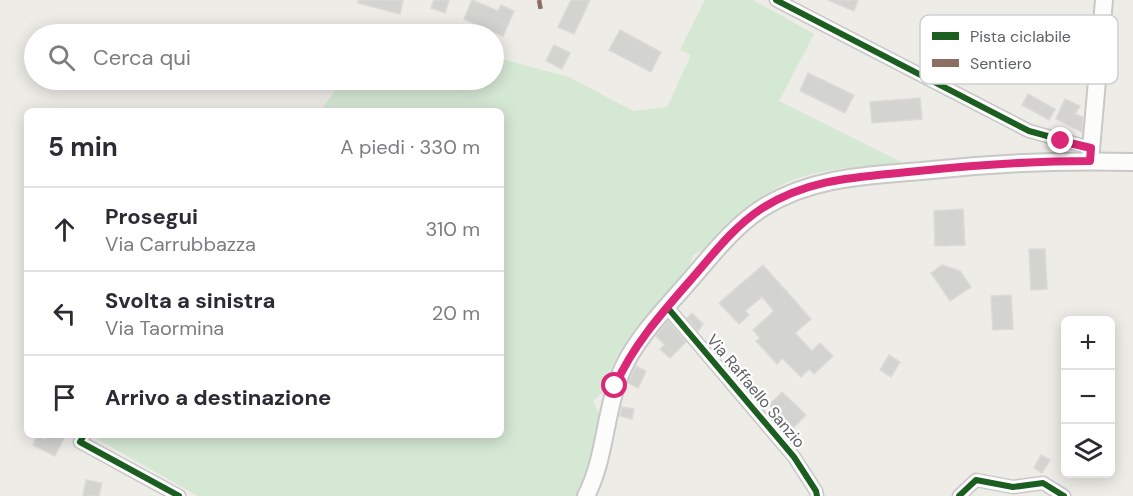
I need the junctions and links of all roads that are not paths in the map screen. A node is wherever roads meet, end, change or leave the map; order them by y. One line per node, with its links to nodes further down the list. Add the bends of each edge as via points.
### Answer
1 (777, 0): 4 (street)
2 (1104, 0): 3 (main road)
3 (1103, 15)
4 (920, 74)
5 (939, 84): 7 (street, via 1029,131)
6 (1097, 84): 7 (main road)
7 (1091, 154): 8 (main road); 9 (main road, via 832,180 807,186 741,223)
8 (1133, 162)
9 (667, 307): 12 (main road, via 635,347 615,386 600,459); 13 (street, Via Raffaello Sanzio, via 794,457)
10 (82, 438): 11 (street, via 80,442)
11 (179, 496)
12 (585, 496)
13 (817, 496)
14 (959, 496): 15 (street, via 976,480 1013,487 1044,483)
15 (1064, 496)

